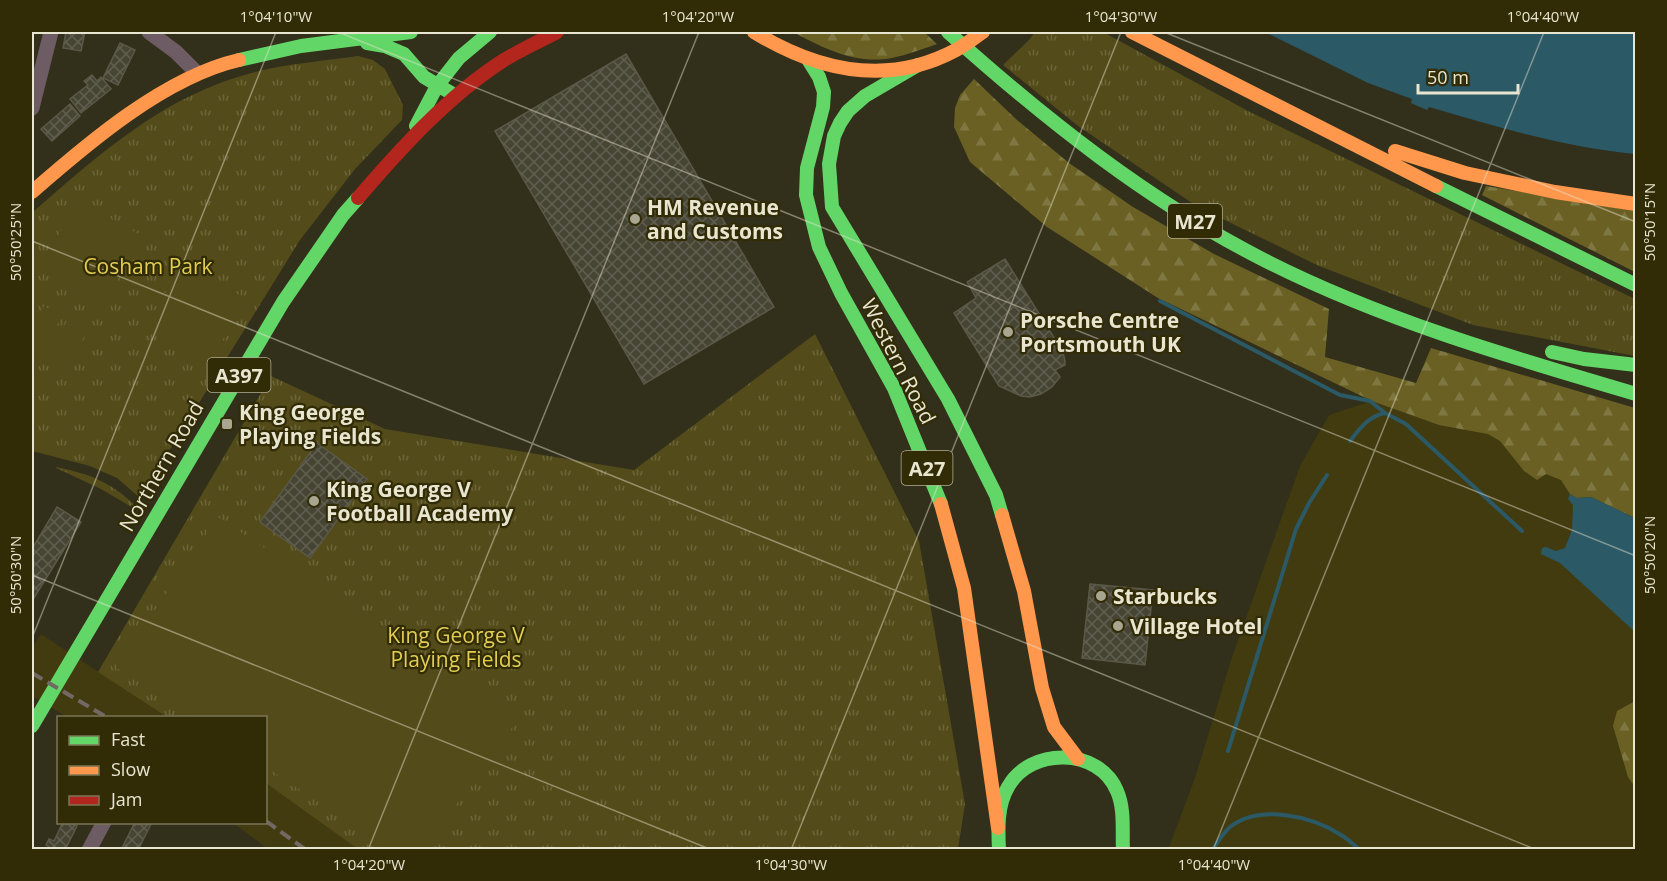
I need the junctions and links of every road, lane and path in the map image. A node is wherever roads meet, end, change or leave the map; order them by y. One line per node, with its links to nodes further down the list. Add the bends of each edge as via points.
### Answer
1 (51, 32): 17 (street)
2 (149, 32): 13 (street)
3 (411, 32): 10 (main road)
4 (490, 32): 14 (main road, Northern Road / A397, via 459,58)
5 (557, 32): 15 (main road, Northern Road / A397, via 505,60)
6 (754, 32): 11 (main road, via 774,46)
7 (948, 32): 22 (main road, M27, via 1016,93 1134,182 1193,220 1264,260)
8 (983, 32): 12 (main road, via 961,47)
9 (1132, 32): 16 (main road)
10 (352, 40): 13 (main road, via 301,46); 14 (main road, via 404,54)
11 (809, 61): 12 (main road, via 860,71); 28 (main road, Western Road / A27, via 824,92 807,177 812,223 841,293 894,388 939,496 964,588)
12 (918, 65): 26 (main road, Western Road / A27, via 859,100 845,117 827,160 832,207 948,399 996,495 1024,591 1041,688 1054,727)
13 (197, 73): 19 (main road, via 120,121)
14 (437, 86): 15 (main road); 18 (main road, Northern Road / A397)
15 (457, 95): 18 (main road, Northern Road / A397)
16 (1260, 98): 20 (main road, via 1365,141 1465,173); 21 (main road)
17 (32, 108)
18 (403, 149): 25 (main road, Northern Road / A397, via 343,215 283,302)
19 (33, 188)
20 (1635, 204)
21 (1635, 285)
22 (1393, 315): 23 (main road, via 1584,359); 24 (main road, M27, via 1478,348)
23 (1635, 364)
24 (1635, 394)
25 (32, 726)
26 (1078, 759): 28 (main road, via 1056,757 1021,769 1006,789); 31 (main road, via 1108,775 1117,789)
27 (103, 824): 29 (street)
28 (998, 828): 30 (main road)
29 (89, 849)
30 (999, 849)
31 (1123, 849)

